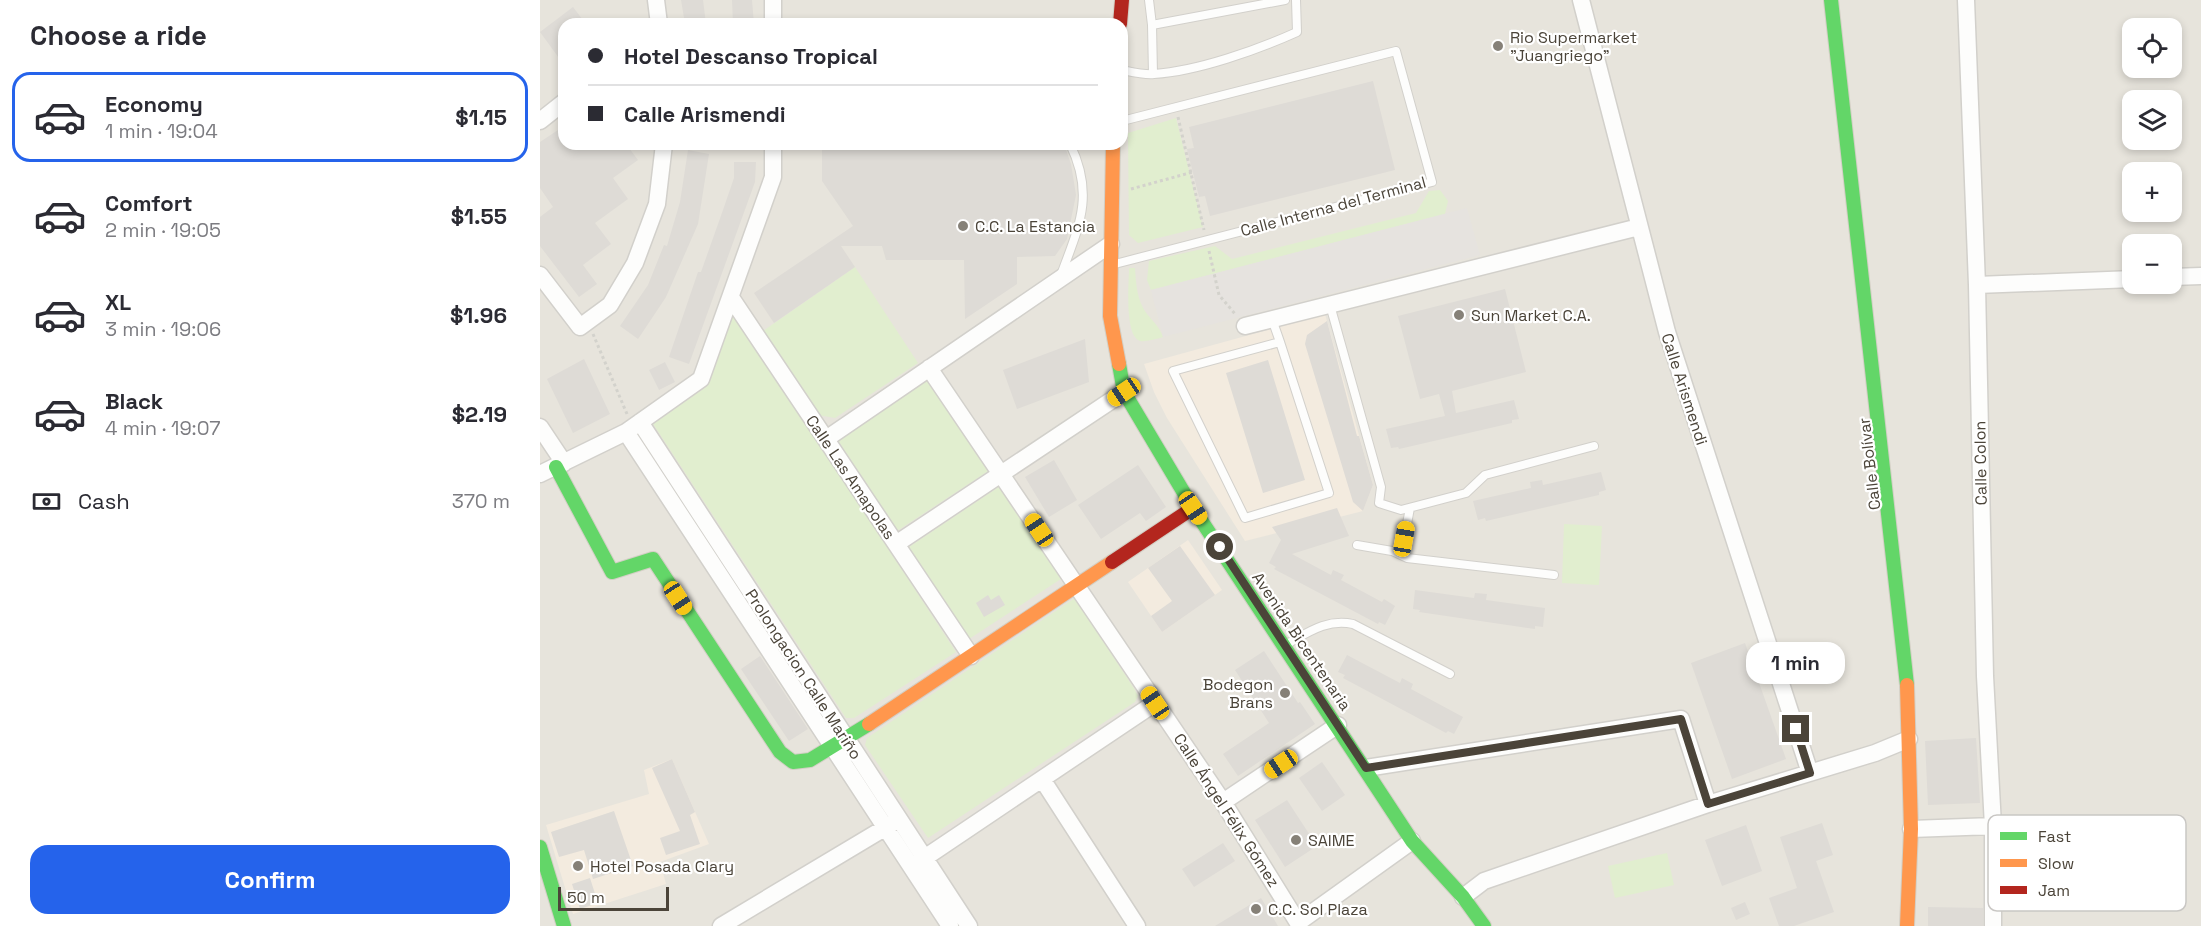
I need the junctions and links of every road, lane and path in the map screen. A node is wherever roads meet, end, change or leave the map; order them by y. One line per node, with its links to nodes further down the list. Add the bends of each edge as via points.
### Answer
1 (656, 0): 10 (street)
2 (773, 0): 11 (street)
3 (1122, 0): 12 (street)
4 (1149, 0): 13 (lane)
5 (1285, 0): 13 (lane)
6 (1296, 0): 15 (lane, via 1297,32 1266,46)
7 (1581, 0): 26 (street, Calle Arismendi)
8 (1831, 0): 63 (street, Calle Bolívar, via 1904,631)
9 (1966, 0): 35 (street, Calle Colon)
10 (658, 18)
11 (773, 18)
12 (1120, 18)
13 (1152, 25): 15 (lane)
14 (1128, 71): 15 (lane)
15 (1153, 74)
16 (558, 107): 19 (street)
17 (1175, 107): 18 (lane, Calle Interna del Terminal); 24 (path); 27 (lane, Calle Interna del Terminal, via 1396,51 1432,182)
18 (1128, 119)
19 (540, 121)
20 (663, 150): 39 (street, via 657,204 635,263 610,305)
21 (773, 150): 36 (street, via 773,177)
22 (1072, 150): 33 (lane, via 1083,180 1084,204)
23 (1113, 150): 25 (street, Avenida Bicentenaria)
24 (1192, 172): 25 (path); 27 (path)
25 (1112, 194): 28 (street, Avenida Bicentenaria)
26 (1638, 227): 37 (street); 67 (street, Calle Arismendi, via 1667,332)
27 (1206, 240): 29 (lane, Calle Interna del Terminal); 40 (path, via 1219,295)
28 (1111, 244): 29 (street, Avenida Bicentenaria); 33 (street)
29 (1111, 265): 43 (street, Avenida Bicentenaria, via 1110,316)
30 (540, 275): 39 (street, via 580,327)
31 (2201, 276): 32 (street)
32 (2182, 277)
33 (1060, 279): 42 (street)
34 (2122, 279): 35 (street)
35 (1977, 285): 72 (street, Calle Colon, via 1985,676)
36 (732, 299): 44 (street, via 701,379); 46 (street, Calle Las Amapolas)
37 (1330, 305): 38 (street); 52 (lane, via 1381,487 1378,503 1401,510)
38 (1272, 319): 40 (street); 41 (lane)
39 (588, 321): 44 (path)
40 (1245, 326)
41 (1280, 342): 41 (lane, via 1329,493 1245,518 1173,371)
42 (929, 368): 46 (street); 50 (street, Calle Ángel Félix Gómez)
43 (1124, 392): 50 (street); 51 (street, Avenida Bicentenaria)
44 (633, 427): 48 (street); 64 (street, Prolongacion Calle Mariño)
45 (540, 428): 48 (street)
46 (826, 439): 53 (street, Calle Las Amapolas)
47 (1594, 446): 52 (lane, via 1485,475 1466,493)
48 (560, 465): 49 (street); 64 (street, via 612,572 653,560 780,752 793,762 810,760)
49 (540, 474)
50 (1002, 474): 53 (street); 57 (street, Calle Ángel Félix Gómez)
51 (1193, 508): 57 (street); 58 (street, Avenida Bicentenaria)
52 (1410, 508): 55 (lane)
53 (896, 544): 59 (street, Calle Las Amapolas)
54 (1357, 545): 55 (lane)
55 (1401, 555): 56 (lane)
56 (1554, 574)
57 (1077, 586): 59 (street); 61 (street, Calle Ángel Félix Gómez)
58 (1285, 645): 60 (lane, via 1320,626 1339,621 1353,624); 62 (street, Avenida Bicentenaria)
59 (971, 656): 64 (street)
60 (1450, 674)
61 (1155, 703): 69 (street); 70 (street, Calle Ángel Félix Gómez)
62 (1338, 725): 66 (street, Avenida Bicentenaria); 70 (street)
63 (1909, 739): 65 (street); 68 (street, Calle Bolívar)
64 (840, 743): 73 (street, Prolongacion Calle Mariño)
65 (1875, 753): 67 (street); 68 (street, via 1891,756)
66 (1366, 768): 71 (street, via 1681,719); 76 (street, Avenida Bicentenaria)
67 (1810, 773): 71 (street)
68 (1910, 777): 75 (street, Calle Bolívar)
69 (1042, 779): 78 (street); 86 (street)
70 (1223, 802): 80 (street, Calle Ángel Félix Gómez)
71 (1708, 804): 79 (street, via 1484,880)
72 (1992, 815)
73 (892, 824): 78 (street, Prolongacion Calle Mariño); 81 (street)
74 (1988, 826): 75 (street)
75 (1911, 829): 88 (street, Calle Bolívar)
76 (1412, 841): 79 (street, Avenida Bicentenaria); 80 (street)
77 (540, 847): 82 (street)
78 (918, 863): 83 (street); 84 (street, Prolongacion Calle Mariño); 85 (street, Prolongacion Calle Mariño)
79 (1463, 897): 87 (street, Avenida Bicentenaria)
80 (1299, 924)
81 (727, 925)
82 (564, 926)
83 (940, 926)
84 (950, 926)
85 (969, 926)
86 (1137, 926)
87 (1484, 926)
88 (1908, 926)

